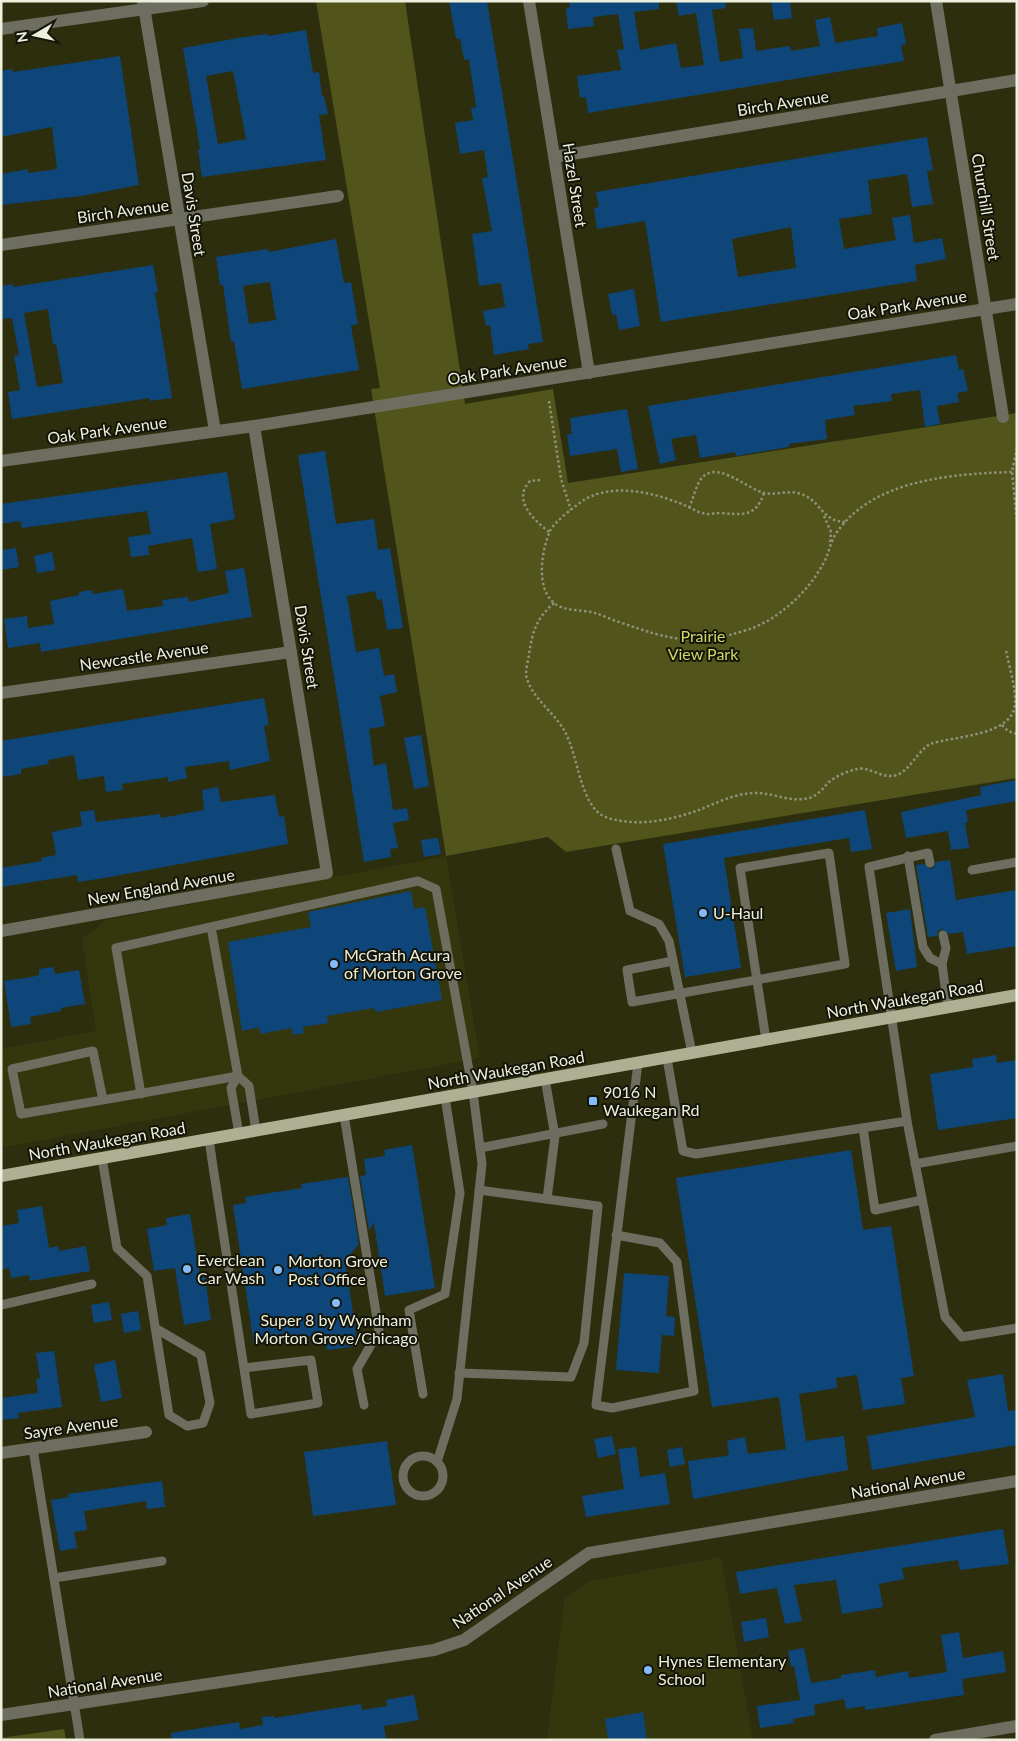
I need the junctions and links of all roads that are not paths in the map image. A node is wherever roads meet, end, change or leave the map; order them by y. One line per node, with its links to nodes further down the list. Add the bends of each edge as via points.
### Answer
1 (203, 1): 4 (street)
2 (529, 1): 8 (street, Hazel Street)
3 (936, 1): 7 (street, Churchill Street)
4 (144, 5): 5 (street); 10 (street, Davis Street)
5 (1, 29)
6 (1017, 80): 7 (street, Birch Avenue)
7 (950, 91): 8 (street, Birch Avenue); 13 (street, Churchill Street)
8 (554, 157): 14 (street, Hazel Street)
9 (338, 196): 10 (street, Birch Avenue)
10 (179, 220): 11 (street, Birch Avenue); 17 (street, Davis Street)
11 (1, 245)
12 (1017, 304): 13 (street, Oak Park Avenue)
13 (986, 309): 14 (street, Oak Park Avenue); 15 (street, Churchill Street)
14 (589, 373): 16 (street, Oak Park Avenue)
15 (1003, 417)
16 (254, 426): 17 (street, Oak Park Avenue); 19 (street, Davis Street)
17 (215, 431): 18 (street, Oak Park Avenue)
18 (1, 460)
19 (291, 652): 20 (street, Newcastle Avenue); 26 (street, Davis Street)
20 (1, 693)
21 (616, 849): 30 (lane, via 630,911 660,924 669,941)
22 (908, 856): 24 (lane, via 928,853); 31 (lane, via 923,947 930,958); 36 (lane, via 869,867)
23 (1017, 862): 25 (lane)
24 (930, 863)
25 (972, 870)
26 (327, 873): 28 (street, New England Avenue)
27 (211, 927): 41 (lane); 43 (lane, via 418,881 436,889); 44 (lane, via 116,948)
28 (1, 931)
29 (943, 935): 31 (lane, via 946,948)
30 (673, 961): 33 (lane); 33 (lane, via 627,970 632,1002)
31 (942, 964): 35 (lane)
32 (757, 980): 32 (lane, via 845,964 829,853 740,868); 33 (lane); 37 (lane)
33 (680, 994): 38 (lane)
34 (1017, 995): 35 (main road, North Waukegan Road)
35 (948, 1008): 36 (main road, North Waukegan Road)
36 (892, 1017): 37 (main road, North Waukegan Road); 48 (lane)
37 (766, 1040): 38 (main road, North Waukegan Road)
38 (692, 1053): 39 (main road, North Waukegan Road)
39 (667, 1058): 40 (main road, North Waukegan Road); 50 (lane, via 683,1151 696,1154)
40 (638, 1063): 42 (main road, North Waukegan Road); 63 (lane)
41 (238, 1076): 44 (lane); 51 (lane, via 248,1086); 53 (lane, via 231,1088)
42 (545, 1079): 43 (main road, North Waukegan Road); 52 (lane)
43 (474, 1092): 45 (main road, North Waukegan Road); 56 (lane)
44 (141, 1094): 46 (lane)
45 (445, 1097): 47 (main road, North Waukegan Road); 70 (lane, via 460,1193 445,1294 408,1310)
46 (103, 1100): 46 (lane, via 21,1114 12,1069 93,1051)
47 (344, 1115): 51 (main road, North Waukegan Road); 71 (lane, via 379,1331 357,1369)
48 (907, 1121): 50 (lane); 58 (lane)
49 (603, 1124): 52 (lane)
50 (863, 1128): 62 (lane, via 875,1210)
51 (256, 1131): 53 (main road, North Waukegan Road)
52 (554, 1133): 56 (lane); 61 (lane)
53 (239, 1134): 54 (main road, North Waukegan Road)
54 (209, 1139): 57 (main road, North Waukegan Road); 68 (lane)
55 (1017, 1146): 58 (lane)
56 (480, 1148): 60 (lane)
57 (102, 1158): 59 (main road, North Waukegan Road); 66 (lane, via 117,1248 147,1276)
58 (915, 1164): 62 (lane)
59 (1, 1176)
60 (479, 1190): 61 (lane); 69 (lane)
61 (547, 1199): 69 (lane, via 598,1206 584,1343 571,1377)
62 (922, 1200): 67 (lane, via 945,1317 962,1337)
63 (616, 1235): 63 (lane, via 660,1244 677,1262 694,1391 612,1408 596,1406)
64 (92, 1284): 65 (lane)
65 (1, 1304)
66 (156, 1328): 66 (lane, via 169,1415 187,1426 203,1423 210,1403 201,1355)
67 (1017, 1328)
68 (244, 1368): 68 (lane, via 251,1414 318,1403 311,1360)
69 (460, 1373): 75 (lane, via 457,1399)
70 (423, 1394)
71 (364, 1405)
72 (146, 1432): 73 (street, Sayre Avenue)
73 (33, 1449): 74 (street, Sayre Avenue); 78 (lane)
74 (1, 1453)
75 (437, 1462): 75 (lane, via 424,1456 406,1465 403,1478 409,1491 428,1496 440,1487 443,1474)
76 (1017, 1481): 79 (street, National Avenue, via 588,1553 464,1640 434,1650)
77 (162, 1561): 78 (lane)
78 (54, 1578): 79 (lane)
79 (74, 1704): 80 (street, National Avenue); 82 (lane)
80 (1, 1715)
81 (1017, 1726): 83 (street)
82 (80, 1740)
83 (934, 1740)

